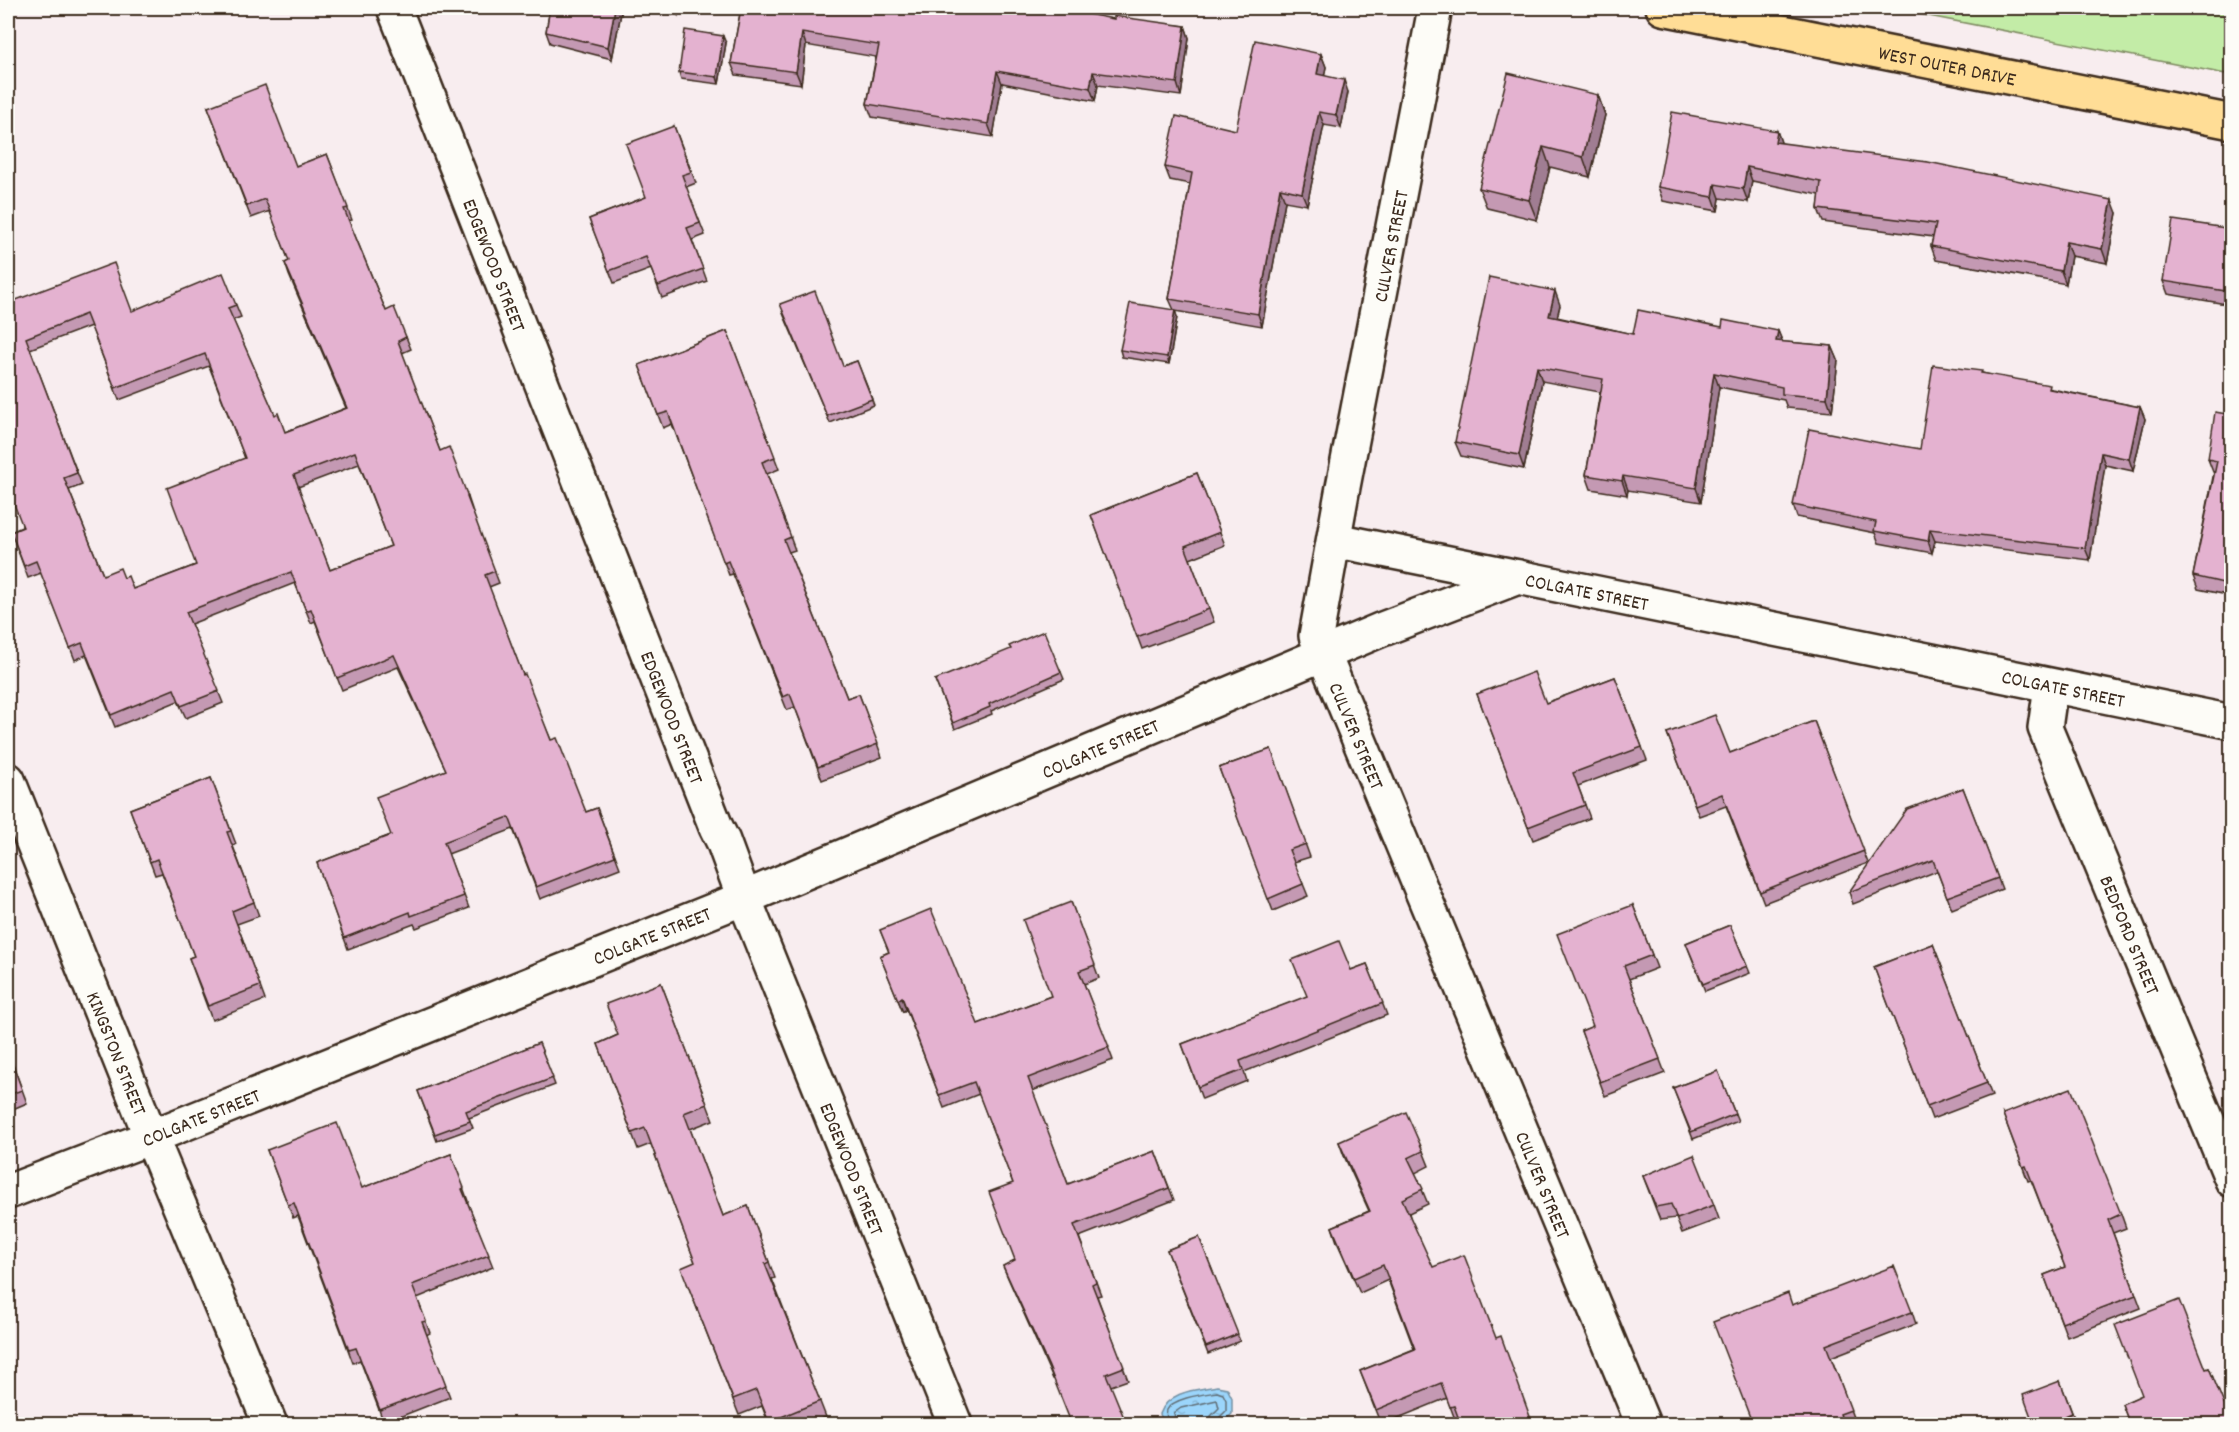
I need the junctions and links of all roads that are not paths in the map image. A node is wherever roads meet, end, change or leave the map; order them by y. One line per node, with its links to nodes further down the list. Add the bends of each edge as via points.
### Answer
1 (394, 8): 11 (street, EDGEWOOD STREET)
2 (1435, 8): 5 (street, CULVER STREET)
3 (1663, 8): 4 (main road, WEST OUTER DRIVE)
4 (2232, 122)
5 (1334, 540): 6 (street); 7 (street, CULVER STREET, via 1317,636)
6 (1518, 577): 7 (street, COLGATE STREET); 8 (street, COLGATE STREET)
7 (1325, 654): 11 (street, COLGATE STREET); 17 (street, CULVER STREET)
8 (2051, 686): 9 (street, COLGATE STREET); 13 (street, BEDFORD STREET, via 2044,728)
9 (2232, 722)
10 (8, 780): 12 (street, KINGSTON STREET)
11 (744, 898): 12 (street, COLGATE STREET); 16 (street, EDGEWOOD STREET)
12 (151, 1137): 14 (street, COLGATE STREET); 15 (street, KINGSTON STREET)
13 (2232, 1180)
14 (8, 1192)
15 (270, 1425)
16 (955, 1425)
17 (1643, 1425)

